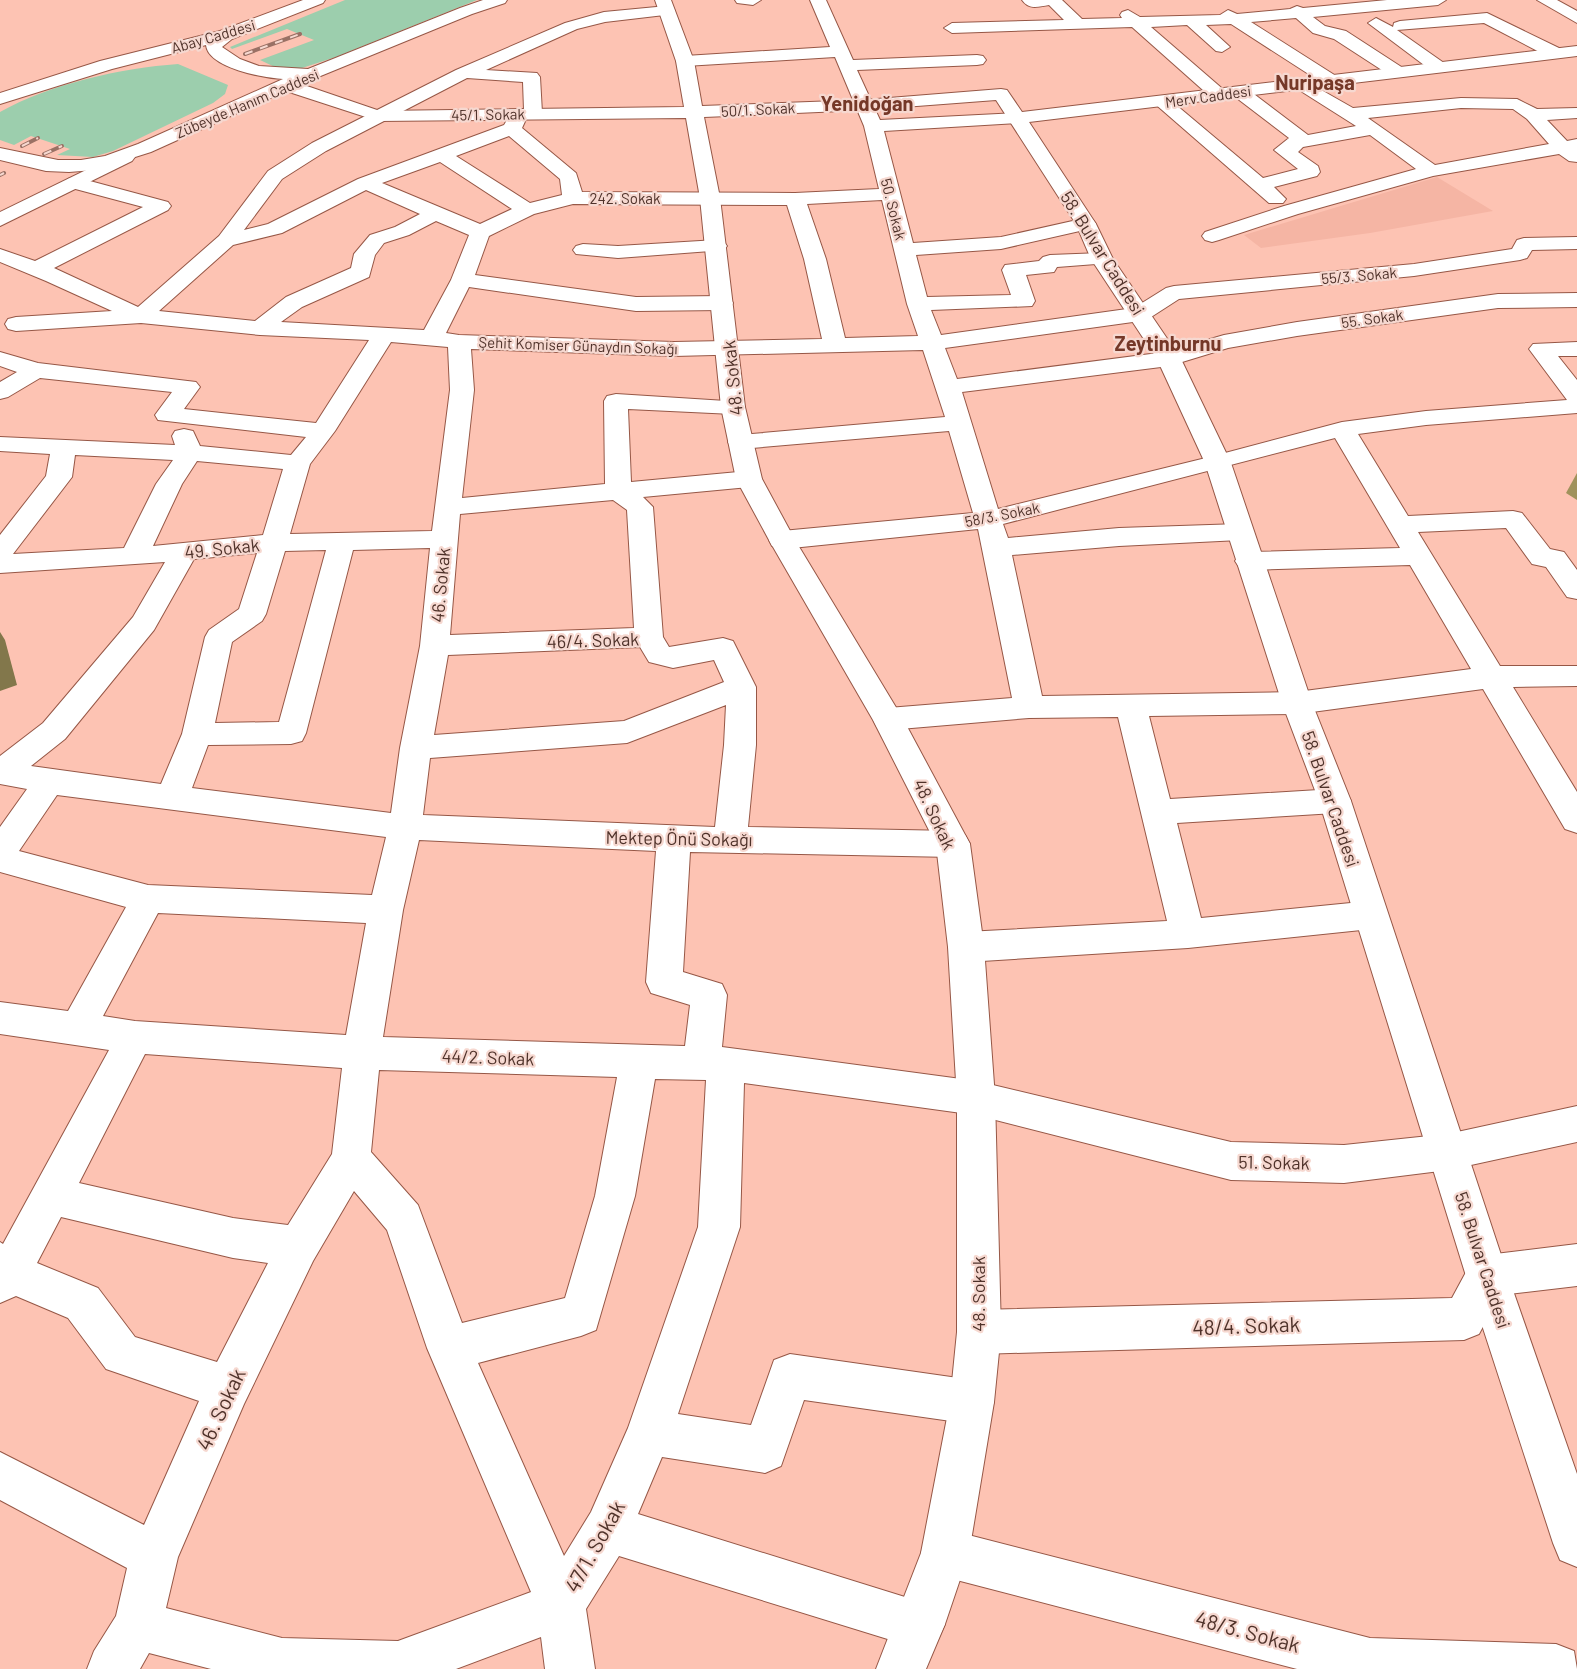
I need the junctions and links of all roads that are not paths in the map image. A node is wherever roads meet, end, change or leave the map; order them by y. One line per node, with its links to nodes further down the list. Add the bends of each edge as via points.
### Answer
1 (317, 0): 22 (street, Abay Caddesi)
2 (500, 0): 31 (street, Zübeyde Hanım Caddesi)
3 (743, 0): 4 (street)
4 (753, 0)
5 (818, 0): 27 (street, 50. Sokak)
6 (1029, 0): 19 (street, via 1053,0)
7 (1337, 0): 13 (street)
8 (1438, 0): 13 (street)
9 (1545, 0): 15 (street)
10 (1205, 1): 16 (street)
11 (665, 5): 29 (street, 48. Sokak); 34 (street, via 571,26)
12 (1119, 7): 18 (street)
13 (1353, 9): 14 (street); 21 (street)
14 (1297, 11): 16 (street); 33 (street, via 1319,30 1340,35)
15 (1577, 18)
16 (1235, 19): 17 (street); 35 (street)
17 (1191, 20): 18 (street); 23 (street)
18 (1137, 22): 19 (street); 41 (street)
19 (1077, 23): 20 (street)
20 (952, 27)
21 (1383, 28): 25 (street, via 1487,18); 32 (street)
22 (225, 35): 26 (street, Abay Caddesi); 31 (street, via 214,49 228,59 267,74 294,75)
23 (1222, 47)
24 (1576, 51): 25 (street, Merv Caddesi)
25 (1555, 53): 32 (street, Merv Caddesi)
26 (200, 57): 30 (street, Abay Caddesi, via 133,58); 45 (street, via 246,84 242,99)
27 (843, 58): 28 (street); 29 (street); 44 (street, 50. Sokak)
28 (977, 60)
29 (685, 61): 46 (street, 48. Sokak)
30 (106, 65): 36 (street); 42 (street)
31 (329, 67): 38 (street, Zübeyde Hanım Caddesi)
32 (1438, 67): 33 (street, Merv Caddesi)
33 (1397, 72): 35 (street, Merv Caddesi)
34 (462, 74): 50 (street); 52 (street, via 531,77)
35 (1330, 80): 37 (street, Merv Caddesi)
36 (7, 81)
37 (1302, 84): 39 (street, Merv Caddesi); 48 (street)
38 (286, 85): 45 (street, Zübeyde Hanım Caddesi); 50 (street, 45/1. Sokak)
39 (1240, 92): 41 (street, Merv Caddesi); 55 (street)
40 (1001, 94): 44 (street, 50/1. Sokak); 51 (street, 58. Bulvar Caddesi)
41 (1219, 94): 43 (street, Merv Caddesi)
42 (0, 99)
43 (1163, 103): 51 (street, Merv Caddesi); 63 (street)
44 (864, 105): 46 (street, 50/1. Sokak); 53 (street, 50. Sokak)
45 (226, 110): 59 (street, Zübeyde Hanım Caddesi)
46 (695, 112): 52 (street, 45/1. Sokak); 65 (street, 48. Sokak)
47 (1577, 113): 49 (street)
48 (1349, 114): 49 (street, via 1461,103 1517,104); 54 (street)
49 (1533, 115): 56 (street)
50 (378, 116): 52 (street, 45/1. Sokak); 74 (street, via 275,175)
51 (1018, 118): 53 (street, Merv Caddesi); 71 (street, 58. Bulvar Caddesi)
52 (521, 119): 58 (street); 75 (street, via 569,177)
53 (873, 126): 64 (street, 50. Sokak)
54 (1373, 129): 55 (street); 60 (street)
55 (1303, 140): 63 (street, via 1283,150 1310,172)
56 (1572, 150): 60 (street)
57 (0, 154): 59 (street, via 39,166 62,167)
58 (442, 155): 62 (street); 67 (street)
59 (125, 157): 61 (street, Zübeyde Hanım Caddesi)
60 (1431, 171): 68 (street)
61 (75, 183): 70 (street, Zübeyde Hanım Caddesi); 81 (street, via 161,206)
62 (364, 183): 69 (street); 74 (street, via 275,229)
63 (1259, 185): 68 (street)
64 (891, 194): 66 (street, 242. Sokak); 78 (street, 50. Sokak)
65 (710, 198): 66 (street, 242. Sokak); 75 (street, 242. Sokak); 77 (street, 48. Sokak)
66 (795, 199): 95 (street, via 815,259)
67 (527, 210): 72 (street, 242. Sokak); 75 (street, 242. Sokak)
68 (1291, 210): 73 (street)
69 (434, 214): 72 (street); 90 (street, via 377,239 365,254 361,272 294,302)
70 (0, 220)
71 (1086, 224): 78 (street, via 1001,243); 80 (street, 58. Bulvar Caddesi)
72 (480, 231): 82 (street)
73 (1212, 236)
74 (226, 240): 88 (street)
75 (577, 241): 77 (street, via 618,252); 82 (street); 85 (street, via 636,304)
76 (1577, 243): 87 (street, 55/3. Sokak, via 1524,244 1520,254 1414,270 1174,292)
77 (717, 246): 85 (street, 48. Sokak)
78 (904, 250): 86 (street, 50. Sokak)
79 (0, 255): 81 (street)
80 (1102, 259): 86 (street, via 1050,261 1046,267 1013,270 1024,301); 87 (street, 58. Bulvar Caddesi)
81 (36, 269): 83 (street)
82 (462, 280): 92 (street)
83 (84, 291): 88 (street); 89 (street, Şehit Komiser Günaydın Sokağı)
84 (1577, 300): 99 (street, 55. Sokak, via 1514,300 1297,328 1224,342)
85 (722, 303): 96 (street, 48. Sokak)
86 (918, 304): 94 (street, 50. Sokak)
87 (1140, 314): 94 (street, Şehit Komiser Günaydın Sokağı); 99 (street, 58. Bulvar Caddesi)
88 (141, 316): 89 (street, Şehit Komiser Günaydın Sokağı); 90 (street, Şehit Komiser Günaydın Sokağı)
89 (8, 328)
90 (260, 328): 91 (street, Şehit Komiser Günaydın Sokağı)
91 (384, 334): 92 (street, Şehit Komiser Günaydın Sokağı); 109 (street)
92 (432, 337): 93 (street, Şehit Komiser Günaydın Sokağı)
93 (459, 342): 96 (street, Şehit Komiser Günaydın Sokağı, via 674,349); 118 (street, 46. Sokak, via 462,390)
94 (932, 343): 95 (street, Şehit Komiser Günaydın Sokağı); 101 (street, 50. Sokak)
95 (835, 345): 96 (street, Şehit Komiser Günaydın Sokağı)
96 (728, 346): 104 (street, 48. Sokak)
97 (1577, 349): 103 (street, via 1541,349)
98 (0, 359): 100 (street)
99 (1169, 359): 101 (street, 55. Sokak); 115 (street, 58. Bulvar Caddesi)
100 (36, 370): 102 (street); 106 (street, via 188,387 167,415)
101 (948, 387): 107 (street, 50. Sokak)
102 (0, 392)
103 (1577, 396)
104 (733, 406): 110 (street, 48. Sokak); 117 (street, via 616,401)
105 (1577, 406): 108 (street, 58/3. Sokak)
106 (193, 419): 109 (street); 113 (street, via 183,438)
107 (959, 423): 110 (street); 119 (street, 50. Sokak)
108 (1342, 429): 115 (street, 58/3. Sokak); 120 (street)
109 (323, 431): 114 (street)
110 (740, 442): 116 (street, 48. Sokak)
111 (0, 444): 112 (street)
112 (64, 447): 113 (street); 128 (street, via 59,477)
113 (189, 453): 114 (street); 129 (street, via 169,484)
114 (298, 463): 125 (street)
115 (1218, 463): 119 (street, 58/3. Sokak); 121 (street, 58. Bulvar Caddesi)
116 (749, 479): 117 (street); 123 (street, 48. Sokak)
117 (618, 491): 118 (street); 134 (street, via 640,507)
118 (448, 507): 122 (street, 46. Sokak)
119 (988, 520): 123 (street, 58/3. Sokak); 126 (street, 50. Sokak)
120 (1400, 525): 130 (street); 133 (street, via 1513,519 1542,558 1554,558)
121 (1240, 532): 126 (street); 131 (street, 58. Bulvar Caddesi)
122 (444, 539): 124 (street, 49. Sokak); 135 (street, 46. Sokak)
123 (782, 540): 142 (street, 48. Sokak)
124 (342, 541): 125 (street, 49. Sokak); 143 (street, via 291,733)
125 (274, 543): 127 (street, 49. Sokak); 143 (street, via 252,614 219,637)
126 (997, 548): 140 (street, 50. Sokak)
127 (184, 552): 129 (street, 49. Sokak); 145 (street, via 137,632 54,731)
128 (0, 554)
129 (134, 556): 132 (street, 49. Sokak)
130 (1420, 556): 131 (street); 137 (street)
131 (1249, 561): 139 (street, 58. Bulvar Caddesi)
132 (0, 564)
133 (1577, 590)
134 (649, 637): 135 (street, 46/4. Sokak); 138 (street, 46/4. Sokak, via 658,655 673,658 723,648)
135 (435, 646): 144 (street, 46. Sokak)
136 (1577, 676): 137 (street)
137 (1493, 677): 139 (street); 147 (street)
138 (741, 687): 144 (street, via 627,732); 154 (street, 46/4. Sokak, via 740,745)
139 (1297, 703): 141 (street); 149 (street, 58. Bulvar Caddesi)
140 (1029, 707): 141 (street); 142 (street)
141 (1131, 707): 150 (street)
142 (888, 719): 155 (street, 48. Sokak)
143 (197, 734): 148 (street)
144 (416, 748): 152 (street, 46. Sokak)
145 (1, 772): 146 (street, Mektep Önü Sokağı)
146 (49, 782): 148 (street, Mektep Önü Sokağı); 156 (street)
147 (1568, 789): 151 (street)
148 (172, 797): 152 (street, Mektep Önü Sokağı)
149 (1335, 801): 150 (street); 160 (street, 58. Bulvar Caddesi)
150 (1157, 812): 161 (street)
151 (1577, 820)
152 (405, 827): 153 (street, Mektep Önü Sokağı); 159 (street, 46. Sokak)
153 (674, 839): 154 (street, Mektep Önü Sokağı); 168 (street, 47/1. Sokak, via 664,982 709,994)
154 (730, 839): 155 (street, Mektep Önü Sokağı)
155 (953, 844): 162 (street, 48. Sokak)
156 (0, 854)
157 (0, 859): 158 (street)
158 (148, 899): 159 (street); 164 (street)
159 (386, 910): 166 (street, 46. Sokak)
160 (1371, 915): 161 (street); 171 (street, 58. Bulvar Caddesi)
161 (1188, 934): 162 (street)
162 (966, 947): 169 (street, 48. Sokak)
163 (0, 1018): 164 (street, 44/2. Sokak)
164 (77, 1030): 165 (street, 44/2. Sokak)
165 (135, 1037): 166 (street, 44/2. Sokak); 173 (street)
166 (362, 1053): 167 (street, 44/2. Sokak); 172 (street, 46. Sokak)
167 (639, 1062): 168 (street, 44/2. Sokak); 179 (street, via 615,1196 581,1315)
168 (714, 1063): 169 (street, 44/2. Sokak); 182 (street, 47/1. Sokak, via 719,1227)
169 (976, 1098): 171 (street, 51. Sokak, via 1231,1161 1344,1164); 178 (street, 48. Sokak)
170 (1577, 1124): 171 (street, 51. Sokak)
171 (1448, 1152): 177 (street, 58. Bulvar Caddesi)
172 (351, 1158): 174 (street, 46. Sokak); 179 (street, via 404,1219)
173 (52, 1196): 174 (street, via 233,1238); 176 (street)
174 (298, 1247): 180 (street, 46. Sokak)
175 (1577, 1265): 177 (street)
176 (3, 1272): 180 (street, via 83,1303 122,1354)
177 (1487, 1276): 178 (street, 48/4. Sokak, via 1464,1319); 185 (street, 58. Bulvar Caddesi)
178 (979, 1332): 181 (street, 48. Sokak)
179 (449, 1347): 188 (street)
180 (228, 1388): 187 (street, 46. Sokak)
181 (972, 1402): 182 (street, via 790,1376 765,1450); 186 (street, 48. Sokak)
182 (650, 1431): 184 (street, 47/1. Sokak)
183 (0, 1475): 187 (street)
184 (608, 1529): 188 (street, 47/1. Sokak); 189 (street)
185 (1577, 1543)
186 (945, 1553): 189 (street, 48. Sokak); 191 (street, 48/3. Sokak)
187 (154, 1556): 190 (street, 46. Sokak)
188 (561, 1605): 192 (street, 47/1. Sokak); 194 (street)
189 (920, 1624): 195 (street, 48. Sokak)
190 (138, 1625): 192 (street, 47/1. Sokak, via 282,1663); 193 (street, 46. Sokak)
191 (1370, 1666): 196 (street, 48/3. Sokak)
192 (398, 1668)
193 (112, 1669)
194 (570, 1669)
195 (901, 1669)
196 (1556, 1669)

